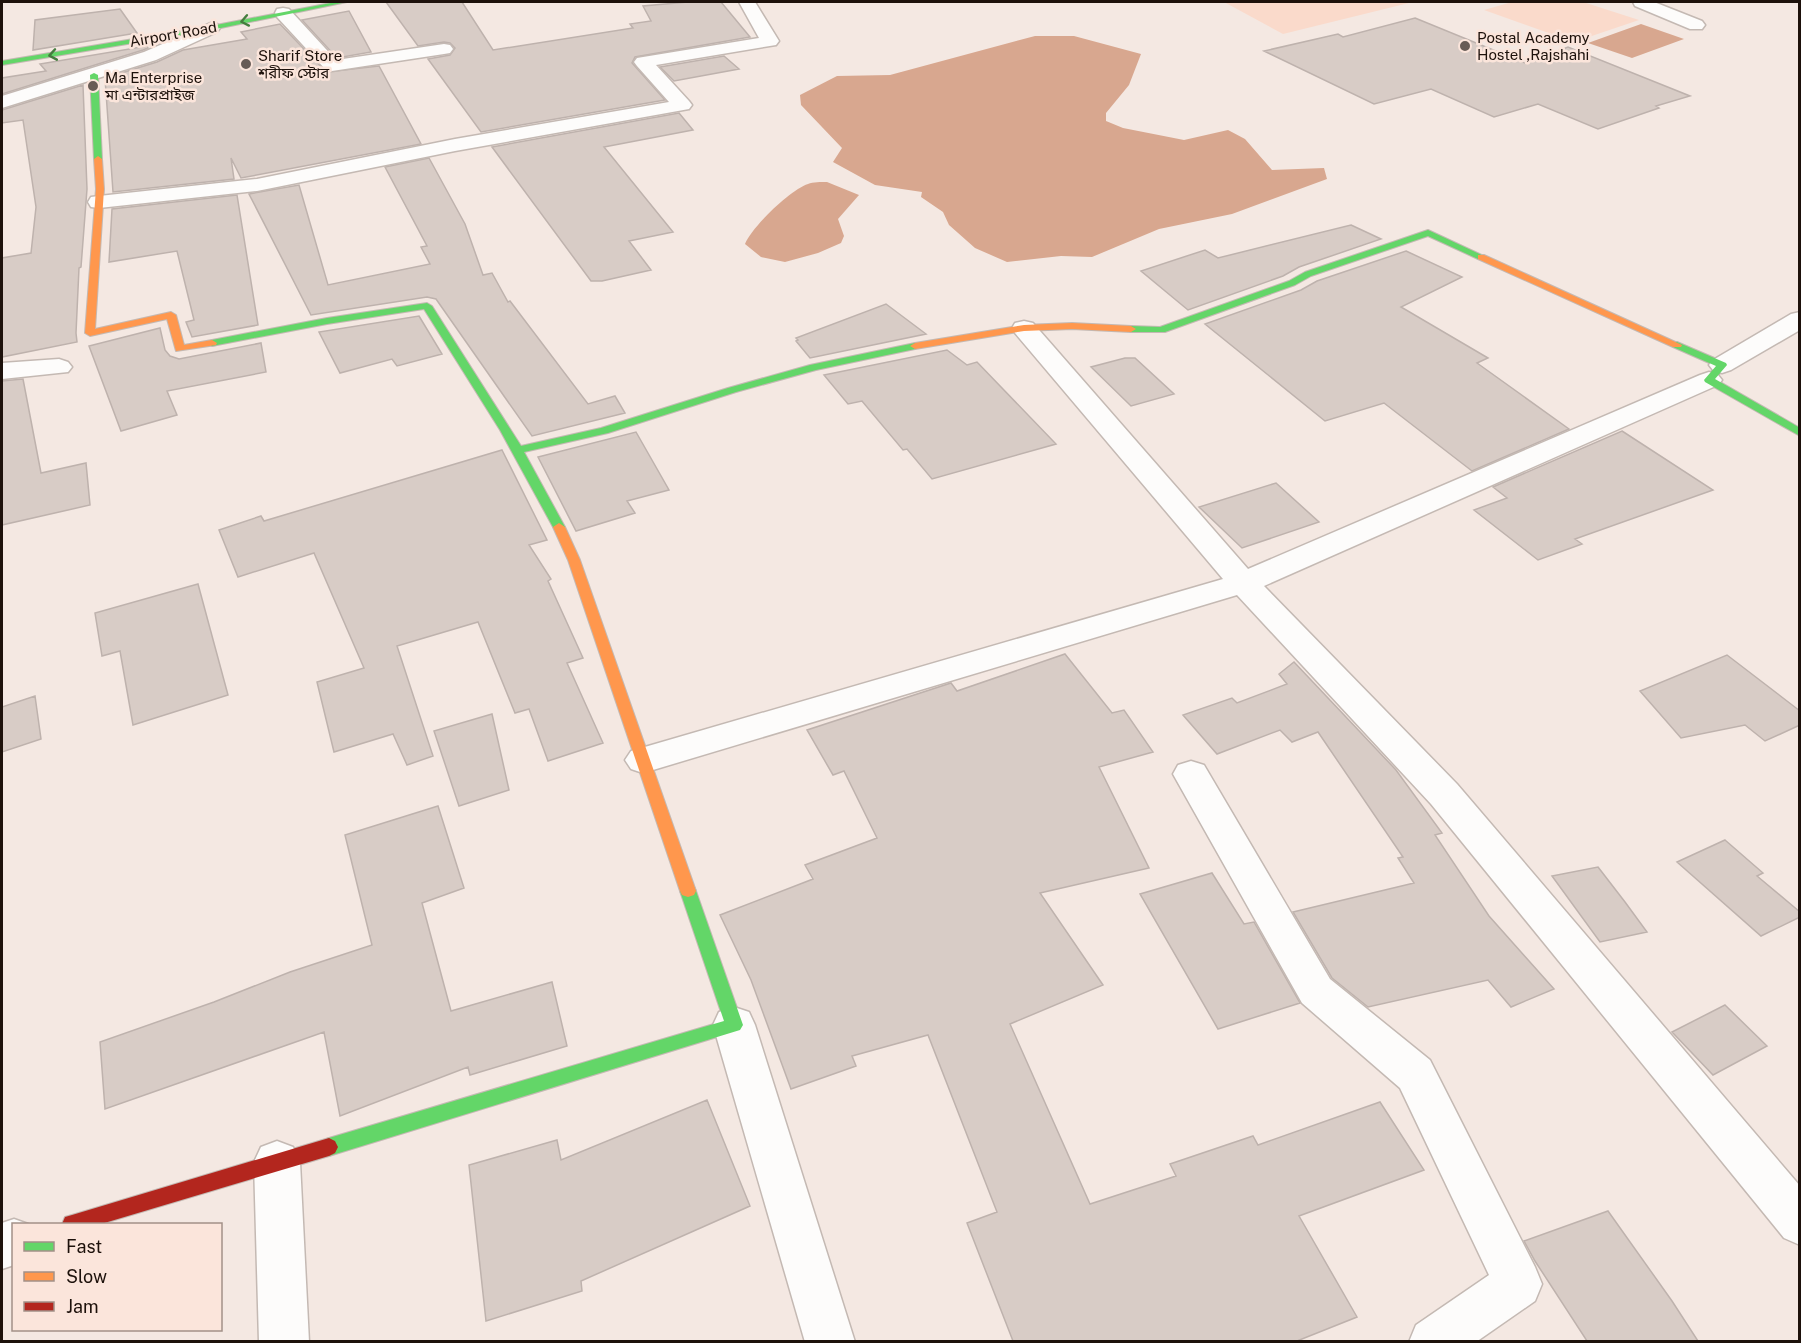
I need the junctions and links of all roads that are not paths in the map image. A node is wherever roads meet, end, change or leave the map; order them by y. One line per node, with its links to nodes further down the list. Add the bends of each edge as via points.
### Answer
1 (344, 2): 4 (street, Airport Road)
2 (747, 2): 13 (street, via 770,41 643,62 682,105 257,185)
3 (1641, 2): 5 (street)
4 (283, 14): 6 (street, Airport Road, one-way to 6); 9 (street, via 332,66)
5 (1696, 26)
6 (211, 28): 10 (street, Airport Road, one-way to 10); 11 (street, via 150,56)
7 (95, 33): 8 (street)
8 (2, 49)
9 (444, 49)
10 (2, 63)
11 (94, 75): 12 (street); 13 (street)
12 (2, 102)
13 (99, 202): 20 (street, via 90,333 171,315 180,349 427,306)
14 (1800, 319): 18 (street)
15 (1023, 328): 18 (street, via 1161,330 1428,233); 20 (street, via 814,367 604,431); 21 (street)
16 (59, 368): 17 (street)
17 (2, 370)
18 (1715, 373): 19 (street); 21 (street)
19 (1800, 433)
20 (520, 450): 22 (street, via 574,560)
21 (1243, 583): 22 (street); 26 (street, via 1444,794)
22 (643, 760): 24 (street)
23 (1191, 774): 30 (street, via 1316,991 1415,1074 1518,1284)
24 (734, 1025): 25 (street); 29 (street)
25 (277, 1162): 27 (street); 28 (street)
26 (1800, 1222)
27 (75, 1223)
28 (284, 1341)
29 (830, 1341)
30 (1433, 1341)

